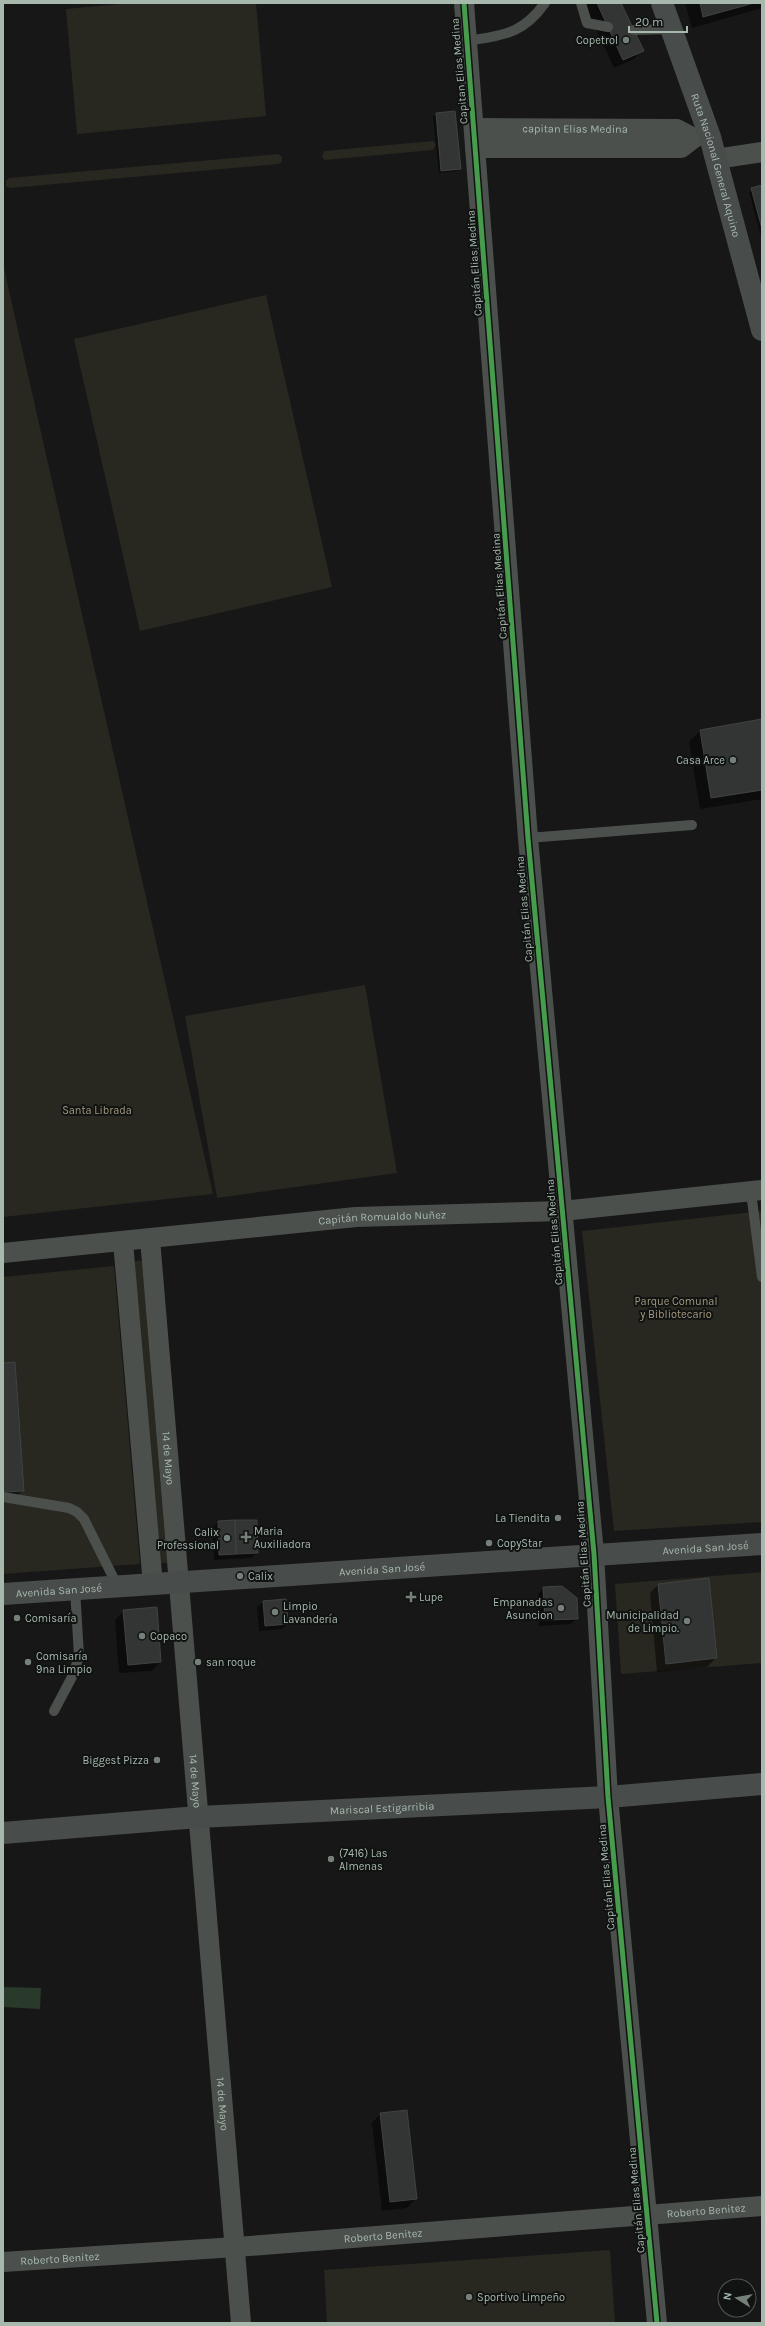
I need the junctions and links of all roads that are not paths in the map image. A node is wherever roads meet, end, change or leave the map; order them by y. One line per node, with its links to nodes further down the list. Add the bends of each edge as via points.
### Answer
1 (464, 3): 8 (street, Capitan Elias Medina)
2 (546, 3): 8 (lane, via 526,24 510,33)
3 (581, 3): 5 (lane, via 587,23)
4 (662, 3): 6 (main road, Ruta Nacional General Aquino)
5 (608, 27)
6 (672, 29): 7 (lane); 9 (main road, Ruta Nacional General Aquino)
7 (634, 30)
8 (467, 41): 10 (street, Capitan Elias Medina)
9 (702, 137): 10 (street, capitan Elias Medina, via 676,129); 10 (street, Capitan Elias Medina, via 681,148); 12 (main road, Ruta Nacional General Aquino)
10 (474, 138): 15 (street, Capitán Elias Medina)
11 (762, 152): 12 (street)
12 (716, 159): 13 (main road, Ruta Nacional General Aquino)
13 (762, 330)
14 (692, 825): 15 (lane)
15 (528, 838): 17 (street, Capitán Elias Medina)
16 (756, 1191): 17 (street, Capitán Romualdo Nuñez); 21 (lane)
17 (562, 1211): 18 (street, Capitán Romualdo Nuñez, via 356,1218); 24 (street, Capitán Elias Medina)
18 (150, 1239): 19 (street, Capitán Romualdo Nuñez); 25 (street, 14 de Mayo)
19 (124, 1242): 20 (street, Capitán Romualdo Nuñez); 26 (street)
20 (3, 1253)
21 (762, 1277)
22 (3, 1497): 27 (lane, via 69,1508 77,1512 84,1519)
23 (762, 1544): 24 (main road, Avenida San José)
24 (594, 1554): 25 (main road, Avenida San José); 32 (street, Capitán Elias Medina)
25 (180, 1583): 26 (main road, Avenida San José); 33 (street, 14 de Mayo)
26 (153, 1584): 27 (main road, Avenida San José)
27 (118, 1587): 28 (main road, Avenida San José)
28 (75, 1590): 29 (main road, Avenida San José); 30 (lane, via 79,1656 73,1675)
29 (3, 1594)
30 (54, 1711)
31 (762, 1784): 32 (main road, Mariscal Estigarribia)
32 (608, 1797): 33 (main road, Mariscal Estigarribia); 36 (street, Capitán Elias Medina)
33 (198, 1817): 34 (main road, Mariscal Estigarribia); 37 (street, 14 de Mayo)
34 (3, 1833)
35 (762, 2206): 36 (street, Roberto Benitez)
36 (647, 2215): 37 (street, Roberto Benitez); 40 (street, Capitán Elias Medina)
37 (236, 2247): 38 (street, Roberto Benitez); 39 (street, 14 de Mayo)
38 (3, 2262)
39 (240, 2323)
40 (657, 2323)

